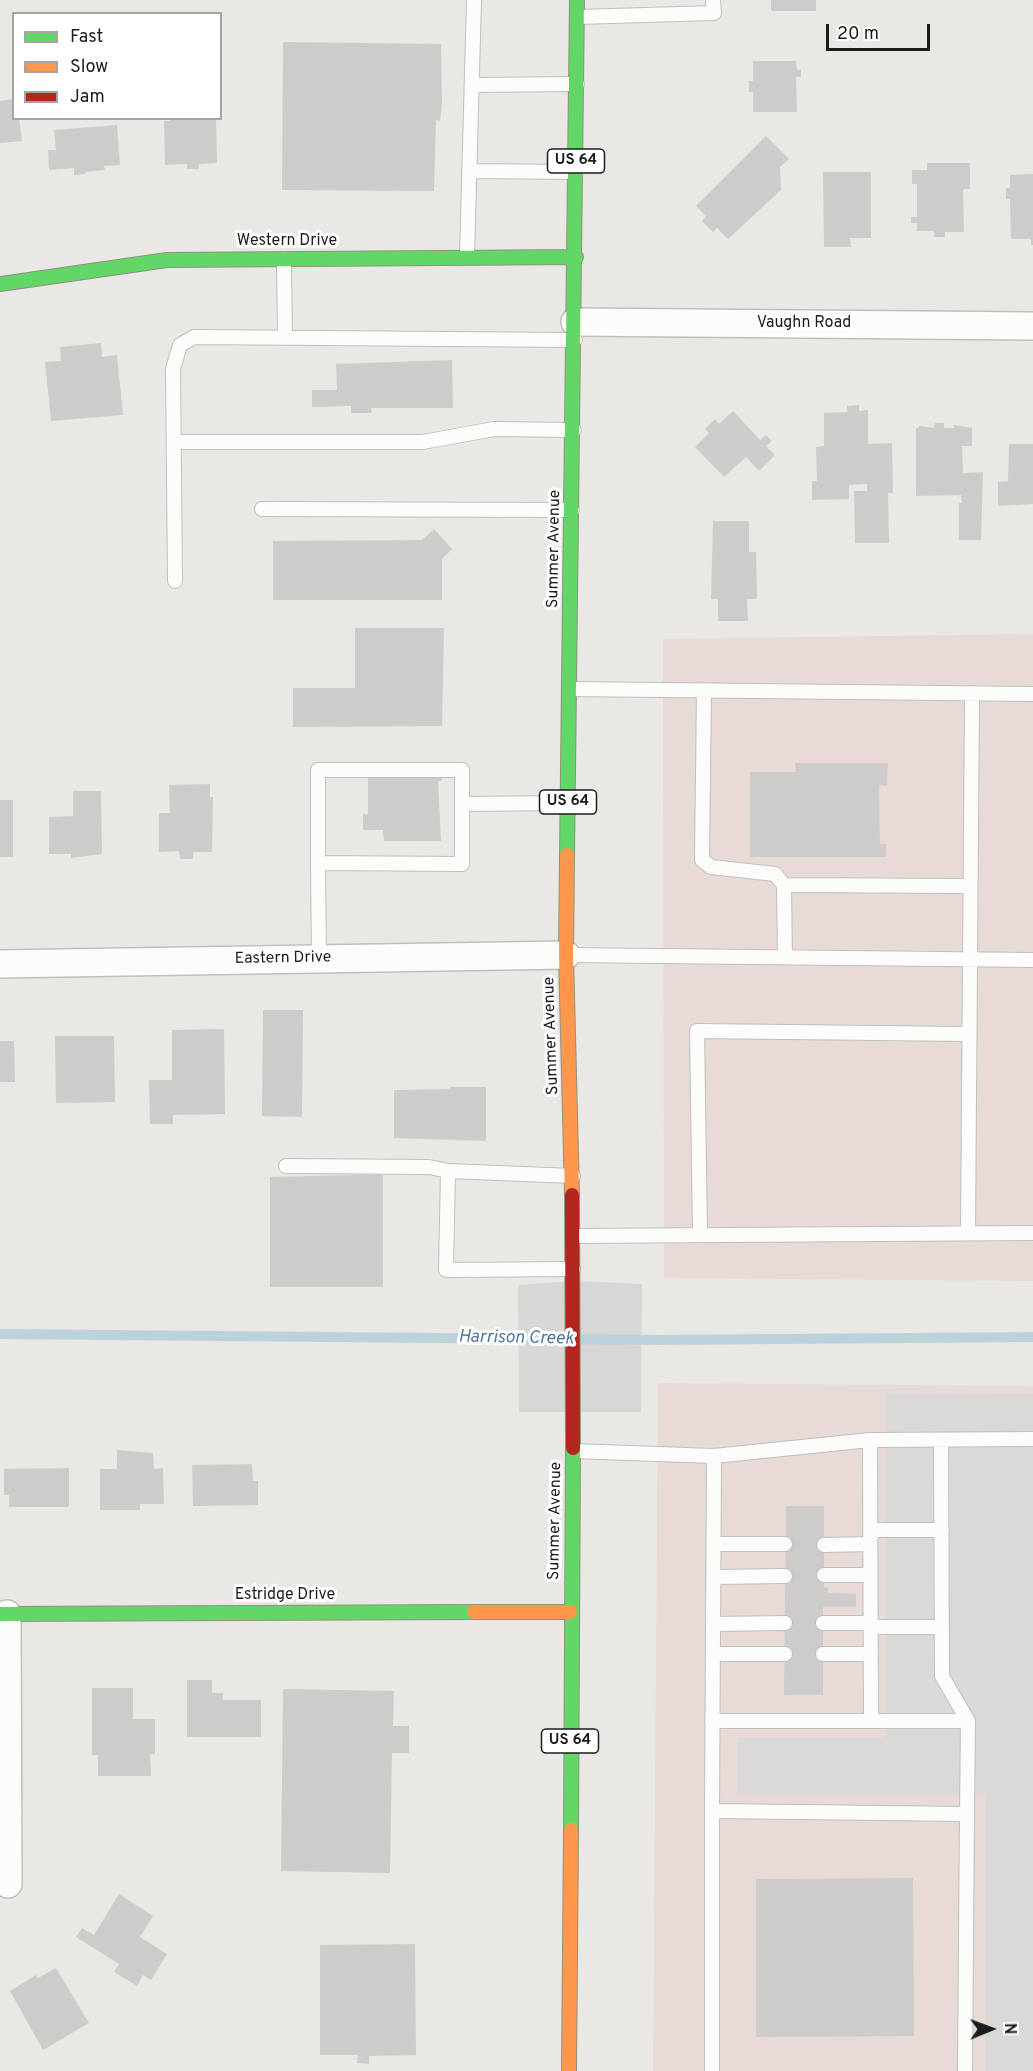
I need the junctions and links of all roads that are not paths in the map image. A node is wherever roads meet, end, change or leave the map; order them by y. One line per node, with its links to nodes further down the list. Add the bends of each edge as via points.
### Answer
1 (474, 0): 6 (lane)
2 (577, 0): 4 (main road, Summer Avenue / US 64)
3 (713, 0): 4 (lane, via 714,13)
4 (577, 17): 5 (main road, Summer Avenue / US 64)
5 (577, 84): 6 (lane); 8 (main road, Summer Avenue / US 64)
6 (472, 86): 7 (lane)
7 (469, 171): 8 (lane); 9 (lane)
8 (576, 172): 10 (main road, Summer Avenue / US 64)
9 (467, 257): 10 (main road, Western Drive); 11 (main road, Western Drive)
10 (576, 257): 14 (main road, Summer Avenue / US 64)
11 (284, 259): 12 (main road, Western Drive, via 167,260); 15 (lane)
12 (0, 284)
13 (1033, 326): 14 (street, Vaughn Road)
14 (575, 331): 15 (lane); 16 (main road, Summer Avenue / US 64)
15 (285, 337): 17 (lane, via 194,337 180,345 173,369)
16 (574, 430): 17 (lane, via 494,429 423,442); 19 (main road, Summer Avenue / US 64)
17 (174, 442): 20 (lane)
18 (262, 509): 19 (lane)
19 (572, 510): 21 (main road, Summer Avenue / US 64)
20 (175, 580)
21 (570, 689): 22 (lane); 25 (main road, Summer Avenue / US 64)
22 (704, 690): 23 (lane); 28 (lane, via 702,860 711,867 774,874)
23 (972, 694): 24 (lane); 29 (lane)
24 (1033, 694)
25 (568, 803): 26 (lane); 30 (main road, Summer Avenue / US 64)
26 (462, 804): 27 (lane, via 462,864); 27 (lane, via 462,770 318,770)
27 (318, 863): 32 (lane)
28 (784, 885): 29 (lane); 31 (lane)
29 (969, 886): 33 (lane)
30 (566, 956): 31 (lane); 32 (street, Eastern Drive); 39 (main road, Summer Avenue / US 64)
31 (784, 957): 33 (lane)
32 (319, 959): 35 (street, Eastern Drive)
33 (968, 959): 34 (lane); 36 (lane)
34 (1033, 960)
35 (0, 964)
36 (968, 1034): 40 (lane); 42 (lane, via 697,1031)
37 (286, 1166): 38 (lane, via 429,1167)
38 (448, 1171): 39 (lane); 44 (lane, via 446,1270)
39 (573, 1176): 43 (main road, Summer Avenue / US 64)
40 (968, 1233): 41 (lane); 42 (lane)
41 (1033, 1233)
42 (700, 1235): 43 (lane)
43 (572, 1236): 44 (main road, Summer Avenue / US 64)
44 (574, 1275): 48 (main road, Summer Avenue / US 64)
45 (1033, 1439): 47 (lane)
46 (870, 1440): 47 (lane); 49 (lane); 51 (lane)
47 (941, 1440): 50 (lane)
48 (573, 1451): 49 (lane); 59 (main road, Summer Avenue / US 64)
49 (714, 1456): 52 (lane)
50 (942, 1530): 51 (lane); 65 (lane)
51 (870, 1537): 54 (lane); 57 (lane)
52 (714, 1544): 53 (lane); 58 (lane)
53 (785, 1544)
54 (824, 1545)
55 (785, 1575): 58 (lane)
56 (824, 1575): 57 (lane)
57 (870, 1575): 64 (lane)
58 (713, 1577): 63 (lane)
59 (570, 1612): 60 (main road, Estridge Drive); 76 (main road, Summer Avenue / US 64)
60 (4, 1614): 75 (street)
61 (785, 1623): 63 (lane)
62 (823, 1623): 64 (lane)
63 (713, 1624): 66 (lane)
64 (870, 1625): 65 (lane); 69 (lane)
65 (942, 1627): 72 (lane, via 942,1676)
66 (713, 1654): 67 (lane); 70 (lane)
67 (785, 1654)
68 (823, 1654): 69 (lane)
69 (871, 1654): 71 (lane)
70 (712, 1721): 71 (lane); 73 (lane)
71 (871, 1721): 72 (lane)
72 (968, 1721): 74 (lane)
73 (712, 1811): 74 (lane); 77 (lane)
74 (967, 1814): 78 (lane)
75 (8, 1884)
76 (569, 2071)
77 (712, 2071)
78 (964, 2071)

